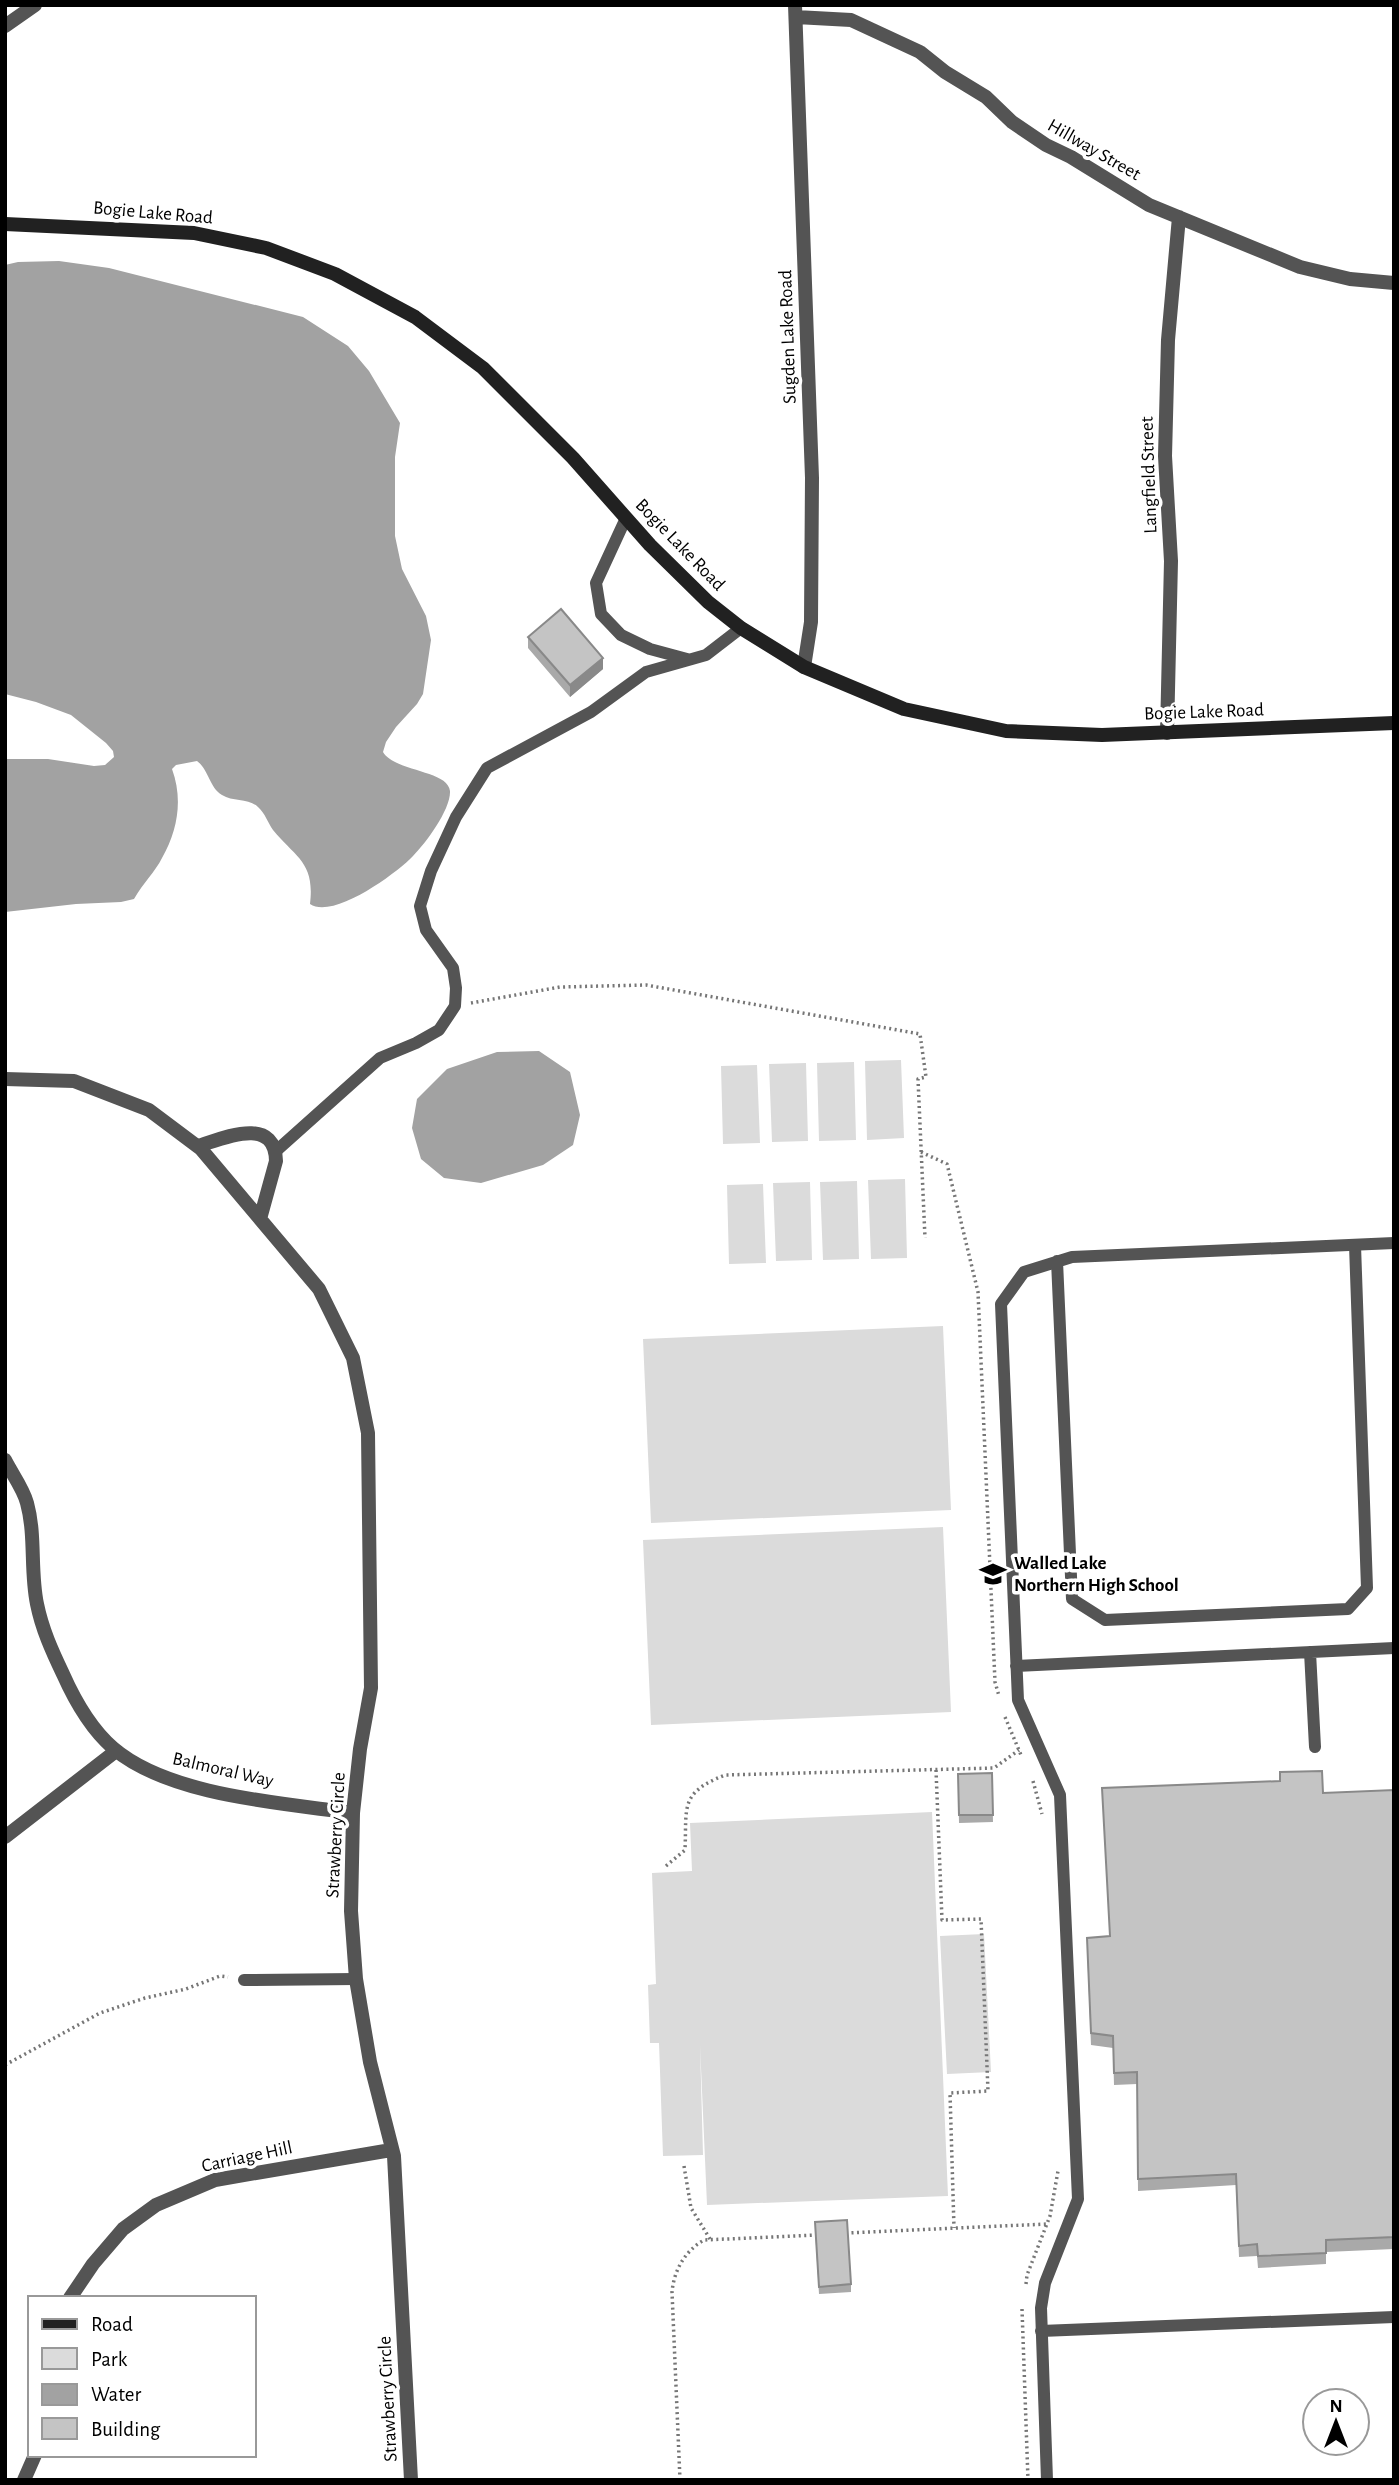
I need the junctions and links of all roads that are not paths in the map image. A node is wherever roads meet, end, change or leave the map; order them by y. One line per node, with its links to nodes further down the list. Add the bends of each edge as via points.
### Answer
1 (35, 5): 3 (street)
2 (795, 11): 4 (street, Hillway Street, via 851,19 920,52 1046,145 1149,205); 10 (street, Sugden Lake Road, via 812,478 811,622)
3 (5, 26)
4 (1179, 217): 6 (street, Hillway Street, via 1300,267); 12 (street, Langfield Street, via 1168,340 1165,456 1171,561)
5 (5, 224): 7 (main road, Bogie Lake Road, via 194,233 266,248 335,274 415,317 483,368)
6 (1394, 283)
7 (626, 518): 8 (main road, Bogie Lake Road, via 708,603); 9 (lane, via 596,583 601,614 621,635)
8 (741, 628): 9 (lane, via 706,655); 10 (main road, Bogie Lake Road)
9 (689, 660): 15 (lane, via 646,672 591,712 487,768 456,817 420,906 426,930 453,968 455,1006 439,1030 380,1058)
10 (804, 667): 12 (main road, Bogie Lake Road, via 904,709 1006,731)
11 (1394, 723): 12 (main road, Bogie Lake Road)
12 (1167, 733)
13 (5, 1079): 14 (street, Strawberry Circle, via 74,1081 149,1110)
14 (198, 1146): 15 (street, via 256,1133 265,1136); 16 (street, Strawberry Circle)
15 (276, 1152): 16 (street)
16 (260, 1219): 26 (street, Strawberry Circle, via 319,1289 354,1358 368,1433 371,1688)
17 (1394, 1243): 18 (lane)
18 (1355, 1245): 19 (lane, via 1072,1257); 19 (lane, via 1367,1588 1348,1609 1105,1620 1072,1600)
19 (1057, 1262): 23 (lane, via 1024,1272 1001,1304)
20 (5, 1460): 25 (street, Balmoral Way, via 26,1500 37,1603 47,1641 78,1706)
21 (1394, 1648): 22 (lane)
22 (1310, 1652): 23 (lane); 24 (lane)
23 (1016, 1666): 33 (lane, via 1018,1700 1060,1795 1078,2200 1045,2283)
24 (1315, 1748)
25 (116, 1751): 26 (street, Balmoral Way, via 147,1770 188,1786); 27 (street)
26 (353, 1813): 28 (street, Strawberry Circle, via 351,1911)
27 (5, 1838)
28 (356, 1979): 29 (lane); 30 (street, Strawberry Circle)
29 (244, 1980)
30 (391, 2150): 31 (street, Carriage Hill, via 215,2180 156,2205 123,2229); 36 (street, Strawberry Circle)
31 (71, 2296)
32 (1394, 2317): 33 (lane)
33 (1041, 2331): 37 (lane)
34 (34, 2457): 35 (street)
35 (24, 2480)
36 (411, 2480)
37 (1047, 2480)

